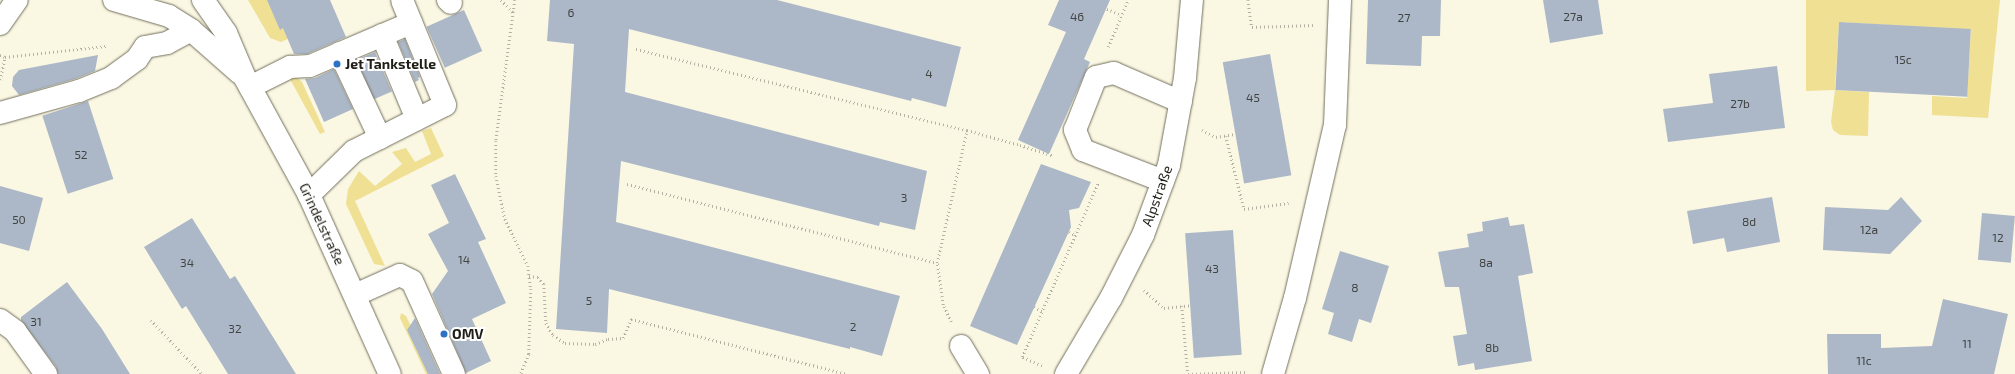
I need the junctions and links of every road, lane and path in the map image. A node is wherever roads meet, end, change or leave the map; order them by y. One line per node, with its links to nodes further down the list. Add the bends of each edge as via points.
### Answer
1 (17, 0): 15 (street)
2 (114, 0): 17 (street, Grindelstraße, via 169,16)
3 (203, 0): 26 (street, Grindelstraße, via 226,33)
4 (402, 0): 14 (street)
5 (501, 0): 12 (path)
6 (515, 0): 12 (path)
7 (1128, 0): 13 (path)
8 (1192, 0): 27 (street, Alpstraße, via 1185,78)
9 (1248, 0): 16 (path, via 1252,27)
10 (1340, 0): 16 (street)
11 (1107, 8): 13 (path)
12 (513, 13): 44 (path, via 496,141 496,176 505,219 528,266)
13 (1122, 15): 24 (path)
14 (412, 23): 18 (street); 29 (street, via 445,105)
15 (0, 24)
16 (1339, 24): 39 (street, via 1335,125)
17 (192, 30): 19 (street, via 167,43); 26 (street, Grindelstraße)
18 (382, 35): 21 (street); 29 (street)
19 (146, 47): 23 (path, via 107,46); 28 (street, via 138,59 112,78 66,96)
20 (636, 49): 30 (path)
21 (340, 53): 26 (street, via 310,66 290,67); 33 (street)
22 (0, 55): 23 (path)
23 (5, 57): 25 (path)
24 (1096, 77): 27 (street, via 1114,73); 34 (street, via 1075,130)
25 (0, 80)
26 (248, 82): 38 (street, Grindelstraße)
27 (1179, 110): 32 (path, via 1216,137); 36 (street, Alpstraße, via 1169,165)
28 (0, 113)
29 (418, 119): 33 (street)
30 (967, 130): 34 (path, via 1051,155); 42 (path)
31 (1236, 134): 32 (path)
32 (1226, 136): 39 (path, via 1244,209)
33 (380, 138): 38 (street, via 354,151)
34 (1084, 150): 35 (street)
35 (1108, 159): 36 (street); 41 (path)
36 (1163, 181): 43 (street, Alpstraße, via 1143,235)
37 (627, 184): 42 (path)
38 (309, 195): 45 (street, Grindelstraße)
39 (1317, 199): 54 (street, via 1294,298)
40 (1068, 232): 41 (path)
41 (1075, 235): 49 (path)
42 (937, 263): 52 (path, via 943,304)
43 (1123, 273): 47 (path, via 1164,308); 53 (street, Alpstraße)
44 (529, 276): 59 (path, via 529,354); 60 (path, via 538,277 544,284 546,323 553,335 565,343 595,344 608,339 623,338 631,319)
45 (355, 295): 57 (street, Grindelstraße); 58 (street, via 400,275 412,280)
46 (1191, 305): 47 (path)
47 (1182, 306): 54 (path, via 1188,374)
48 (1034, 307): 49 (path)
49 (1042, 311): 53 (path, via 1022,357)
50 (0, 320): 55 (street, via 15,331)
51 (152, 320): 56 (path)
52 (961, 346): 61 (street)
53 (1057, 371)
54 (1273, 372)
55 (46, 374)
56 (202, 374)
57 (390, 374)
58 (454, 374)
59 (521, 374)
60 (846, 374)
61 (978, 374)

